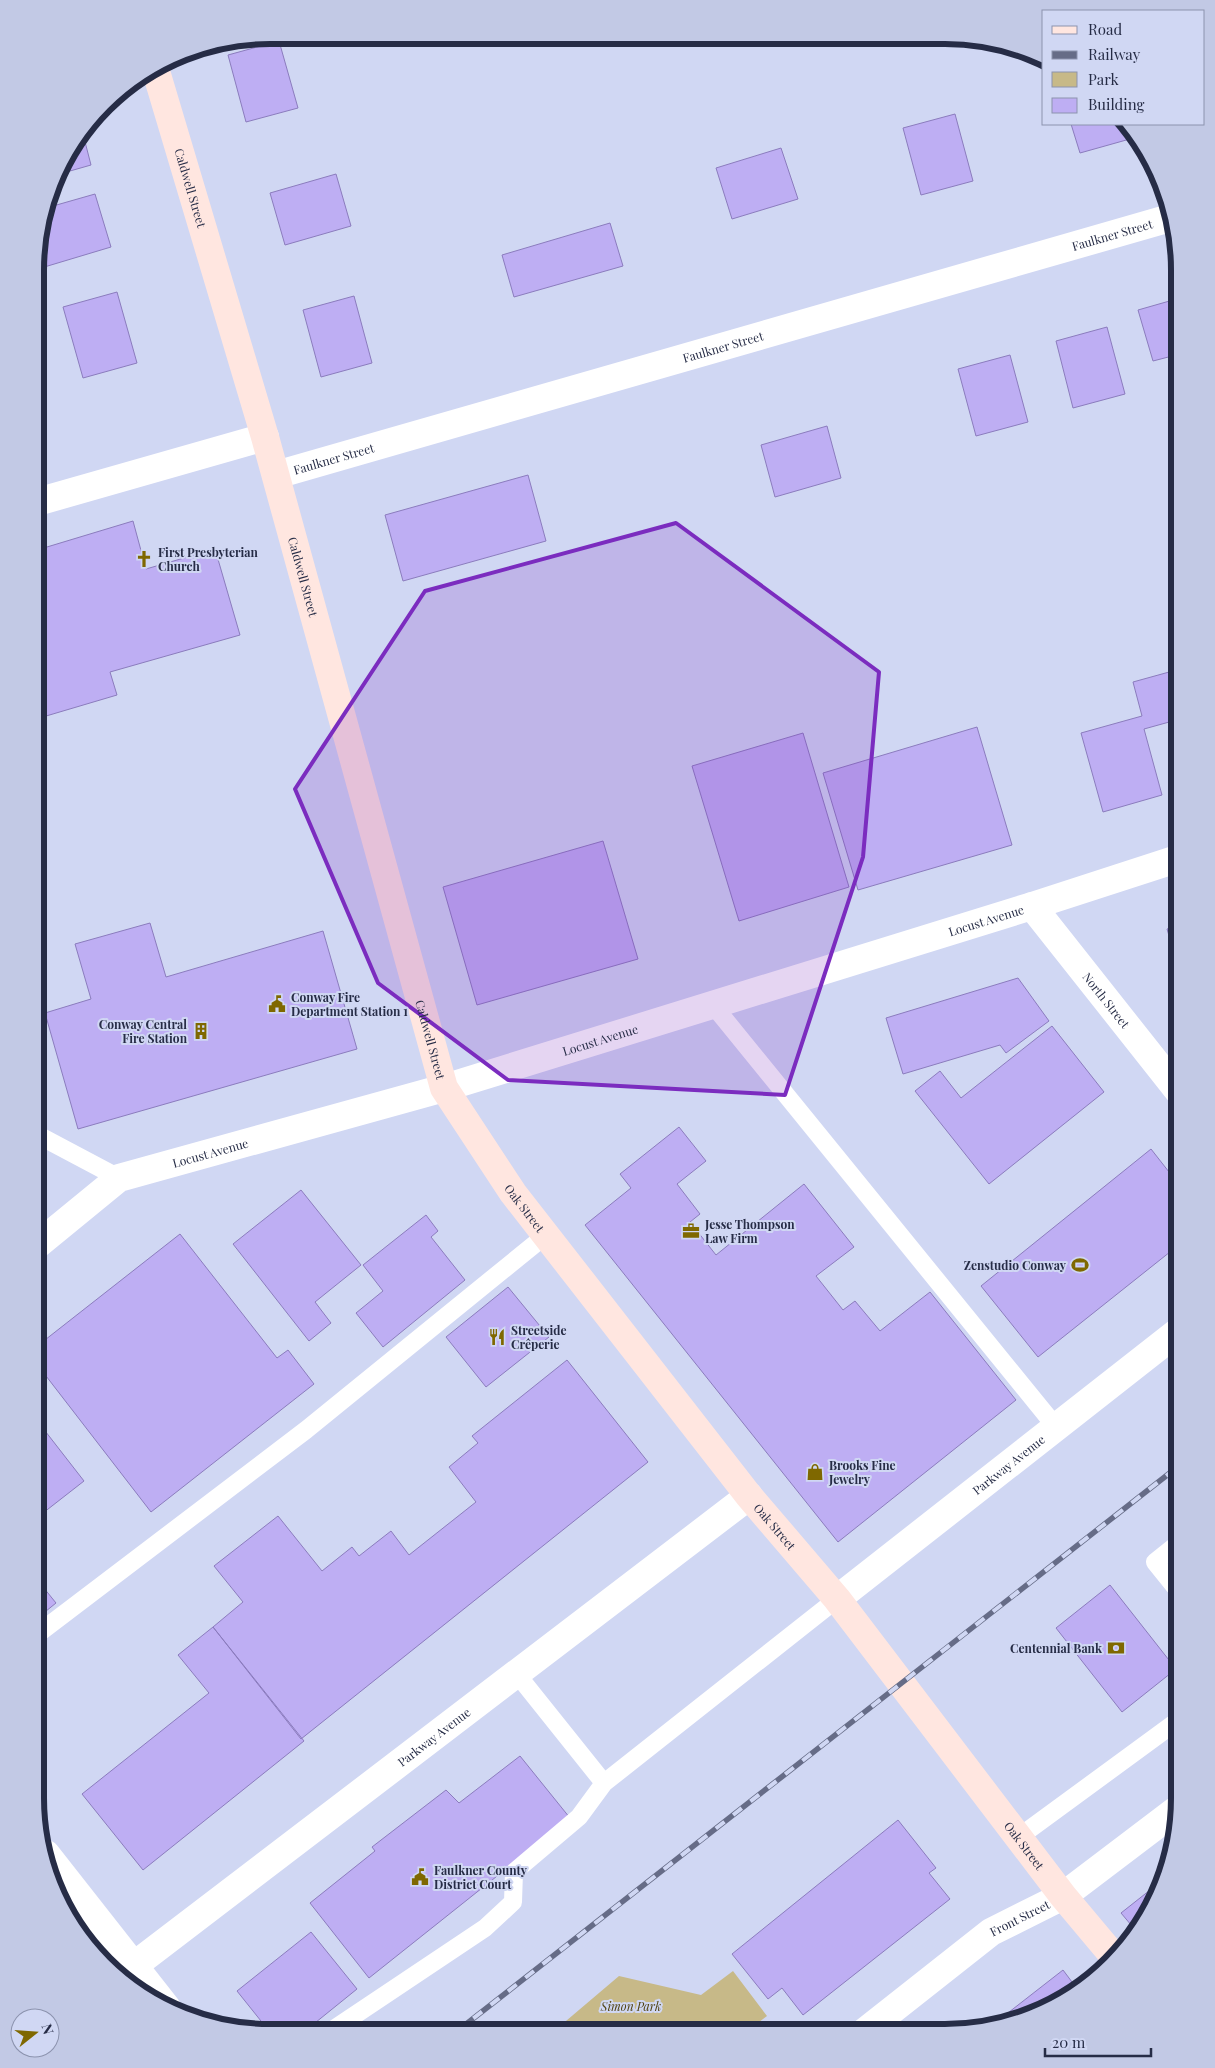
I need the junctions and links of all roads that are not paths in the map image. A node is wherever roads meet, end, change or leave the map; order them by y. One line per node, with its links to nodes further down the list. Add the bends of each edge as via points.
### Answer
1 (157, 74): 3 (main road, Caldwell Street)
2 (1166, 219): 4 (street, Faulkner Street)
3 (265, 436): 4 (main road, Caldwell Street); 5 (street)
4 (276, 475): 10 (main road, Caldwell Street)
5 (44, 500)
6 (1171, 861): 7 (street, Locust Avenue)
7 (1032, 906): 8 (street, Locust Avenue); 9 (street, North Street)
8 (714, 1005): 10 (street, Locust Avenue); 16 (lane)
9 (1171, 1082)
10 (444, 1088): 12 (street, Locust Avenue); 13 (main road, Oak Street, via 513,1193)
11 (44, 1138): 12 (lane)
12 (119, 1178): 14 (street, Locust Avenue)
13 (546, 1235): 17 (main road, Oak Street); 21 (lane, via 306,1430)
14 (44, 1239)
15 (1171, 1337): 16 (street, Parkway Avenue)
16 (1056, 1427): 20 (street, Parkway Avenue)
17 (749, 1496): 20 (main road, Oak Street); 22 (street, Parkway Avenue)
18 (1171, 1549): 19 (lane, via 1155,1562)
19 (1171, 1582)
20 (837, 1599): 24 (lane); 26 (main road, Oak Street)
21 (44, 1629)
22 (516, 1673): 24 (lane); 30 (street, Parkway Avenue)
23 (1171, 1725): 26 (lane)
24 (604, 1782): 32 (lane, via 579,1817 514,1872 513,1902 485,1928)
25 (1171, 1815): 28 (street, Front Street)
26 (1019, 1836): 28 (main road, Oak Street)
27 (54, 1866): 30 (street)
28 (1063, 1896): 29 (main road, Oak Street); 33 (street, Front Street, via 991,1932)
29 (1110, 1952)
30 (126, 1972): 31 (street)
31 (135, 1980)
32 (341, 2024)
33 (874, 2024)

